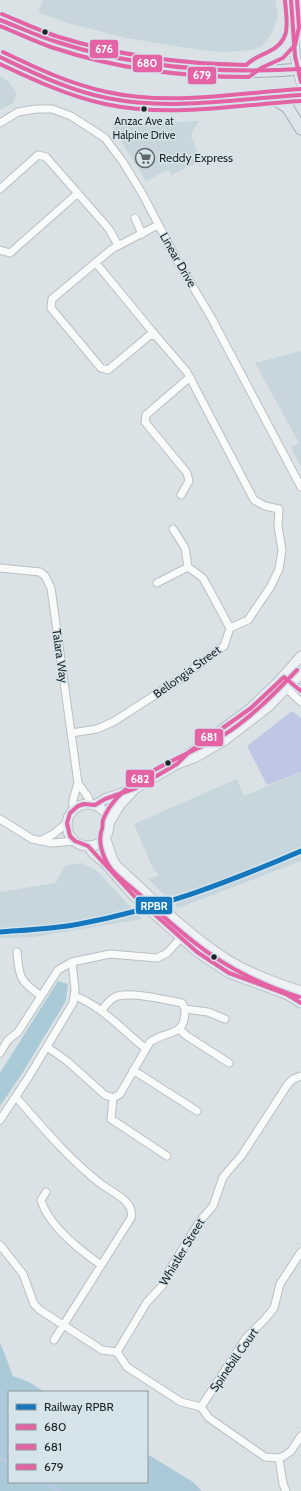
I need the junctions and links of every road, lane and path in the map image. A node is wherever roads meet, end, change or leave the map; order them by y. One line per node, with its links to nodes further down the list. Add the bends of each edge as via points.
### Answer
1 (291, 0): 3 (main road)
2 (0, 20): 6 (highway, via 64,45 130,62 179,69)
3 (294, 34): 5 (main road); 6 (highway, via 284,50 258,61)
4 (0, 58): 9 (highway, via 61,85 122,101 166,104)
5 (300, 69): 6 (highway); 7 (main road)
6 (249, 71)
7 (301, 82)
8 (301, 95): 9 (highway)
9 (271, 97): 11 (highway, via 288,108)
10 (0, 123): 15 (street, Linear Drive, via 18,112 52,109 88,126 105,138 123,162)
11 (301, 129)
12 (0, 189): 13 (street, via 38,155 46,157)
13 (78, 193): 17 (street, via 109,229); 18 (street, via 10,253)
14 (135, 218): 16 (street)
15 (158, 225): 16 (street); 22 (street, Linear Drive, via 195,288)
16 (142, 234): 17 (street)
17 (118, 245): 19 (street)
18 (0, 250)
19 (96, 263): 20 (street); 20 (street, via 52,299 52,308 101,368 108,370 150,335)
20 (156, 336): 21 (street)
21 (190, 377): 23 (street, via 146,415 145,422 187,473 189,481); 28 (street, via 254,500 279,509 282,550 279,569 248,620)
22 (301, 487)
23 (181, 495)
24 (173, 529): 25 (street, via 185,548)
25 (188, 567): 27 (street); 28 (street, via 203,578)
26 (0, 568): 35 (street, Talara Way, via 40,572 48,581)
27 (157, 584)
28 (230, 628): 35 (street, Bellongia Street, via 224,646 180,679 113,722 96,729)
29 (301, 656): 31 (main road)
30 (301, 674): 32 (main road)
31 (282, 679): 32 (street); 36 (main road, via 251,708 189,752)
32 (290, 687): 33 (street); 34 (street); 36 (main road, via 248,724 225,740 196,757)
33 (301, 691)
34 (301, 702)
35 (71, 733): 37 (street, Talara Way)
36 (177, 764): 38 (main road)
37 (78, 783): 39 (street, Talara Way); 40 (street, Talara Way)
38 (136, 788): 39 (main road); 43 (main road, via 124,800)
39 (93, 804): 40 (main road, via 84,804); 43 (main road, via 104,812)
40 (73, 810): 42 (main road)
41 (0, 818): 45 (street, via 29,837)
42 (67, 823): 45 (street); 46 (main road, via 70,836)
43 (109, 823): 44 (main road)
44 (105, 836): 47 (main road, via 101,841); 48 (main road, via 114,863)
45 (40, 841): 46 (street)
46 (75, 842): 47 (main road)
47 (88, 846): 49 (main road, via 134,896)
48 (188, 930): 49 (street); 52 (main road, via 239,966)
49 (180, 938): 51 (street, via 167,953 157,958 110,954); 55 (main road, via 218,967 286,994)
50 (17, 952): 53 (street, via 21,979)
51 (72, 962): 53 (street, via 58,970); 54 (street)
52 (301, 991)
53 (41, 996): 61 (street, via 18,1032)
54 (75, 996): 57 (street); 62 (street)
55 (301, 1003)
56 (185, 1009): 57 (street, via 177,1002 136,996 115,996); 58 (street, via 208,1012); 59 (street, via 183,1024)
57 (102, 1010): 63 (street)
58 (225, 1019)
59 (179, 1029): 63 (street, via 156,1038); 65 (street)
60 (0, 1037): 61 (street)
61 (7, 1041): 64 (street)
62 (47, 1047): 68 (street); 69 (street, via 105,1095)
63 (145, 1048): 66 (street)
64 (0, 1053)
65 (229, 1063)
66 (133, 1070): 69 (street, via 120,1094); 70 (street)
67 (301, 1076): 79 (street, Whistler Street, via 288,1084 242,1155 223,1177 213,1206 200,1221 162,1286 147,1302)
68 (16, 1096): 71 (street); 76 (street, via 58,1145 90,1175 130,1206 131,1218)
69 (113, 1098): 72 (street, via 111,1119)
70 (197, 1111)
71 (0, 1120)
72 (167, 1156)
73 (46, 1192): 76 (street, via 41,1200 47,1213 81,1250)
74 (0, 1245): 77 (street, via 23,1274 34,1304)
75 (301, 1252): 80 (street, Spinebill Court, via 280,1284 274,1308 246,1338)
76 (101, 1265): 77 (street)
77 (62, 1326): 78 (street); 79 (street, via 102,1350)
78 (54, 1340)
79 (117, 1352): 80 (street, via 127,1367 182,1402)
80 (201, 1407): 82 (street, via 209,1418 261,1455)
81 (301, 1436): 82 (street, via 291,1451)
82 (279, 1458): 83 (street)
83 (286, 1491)

